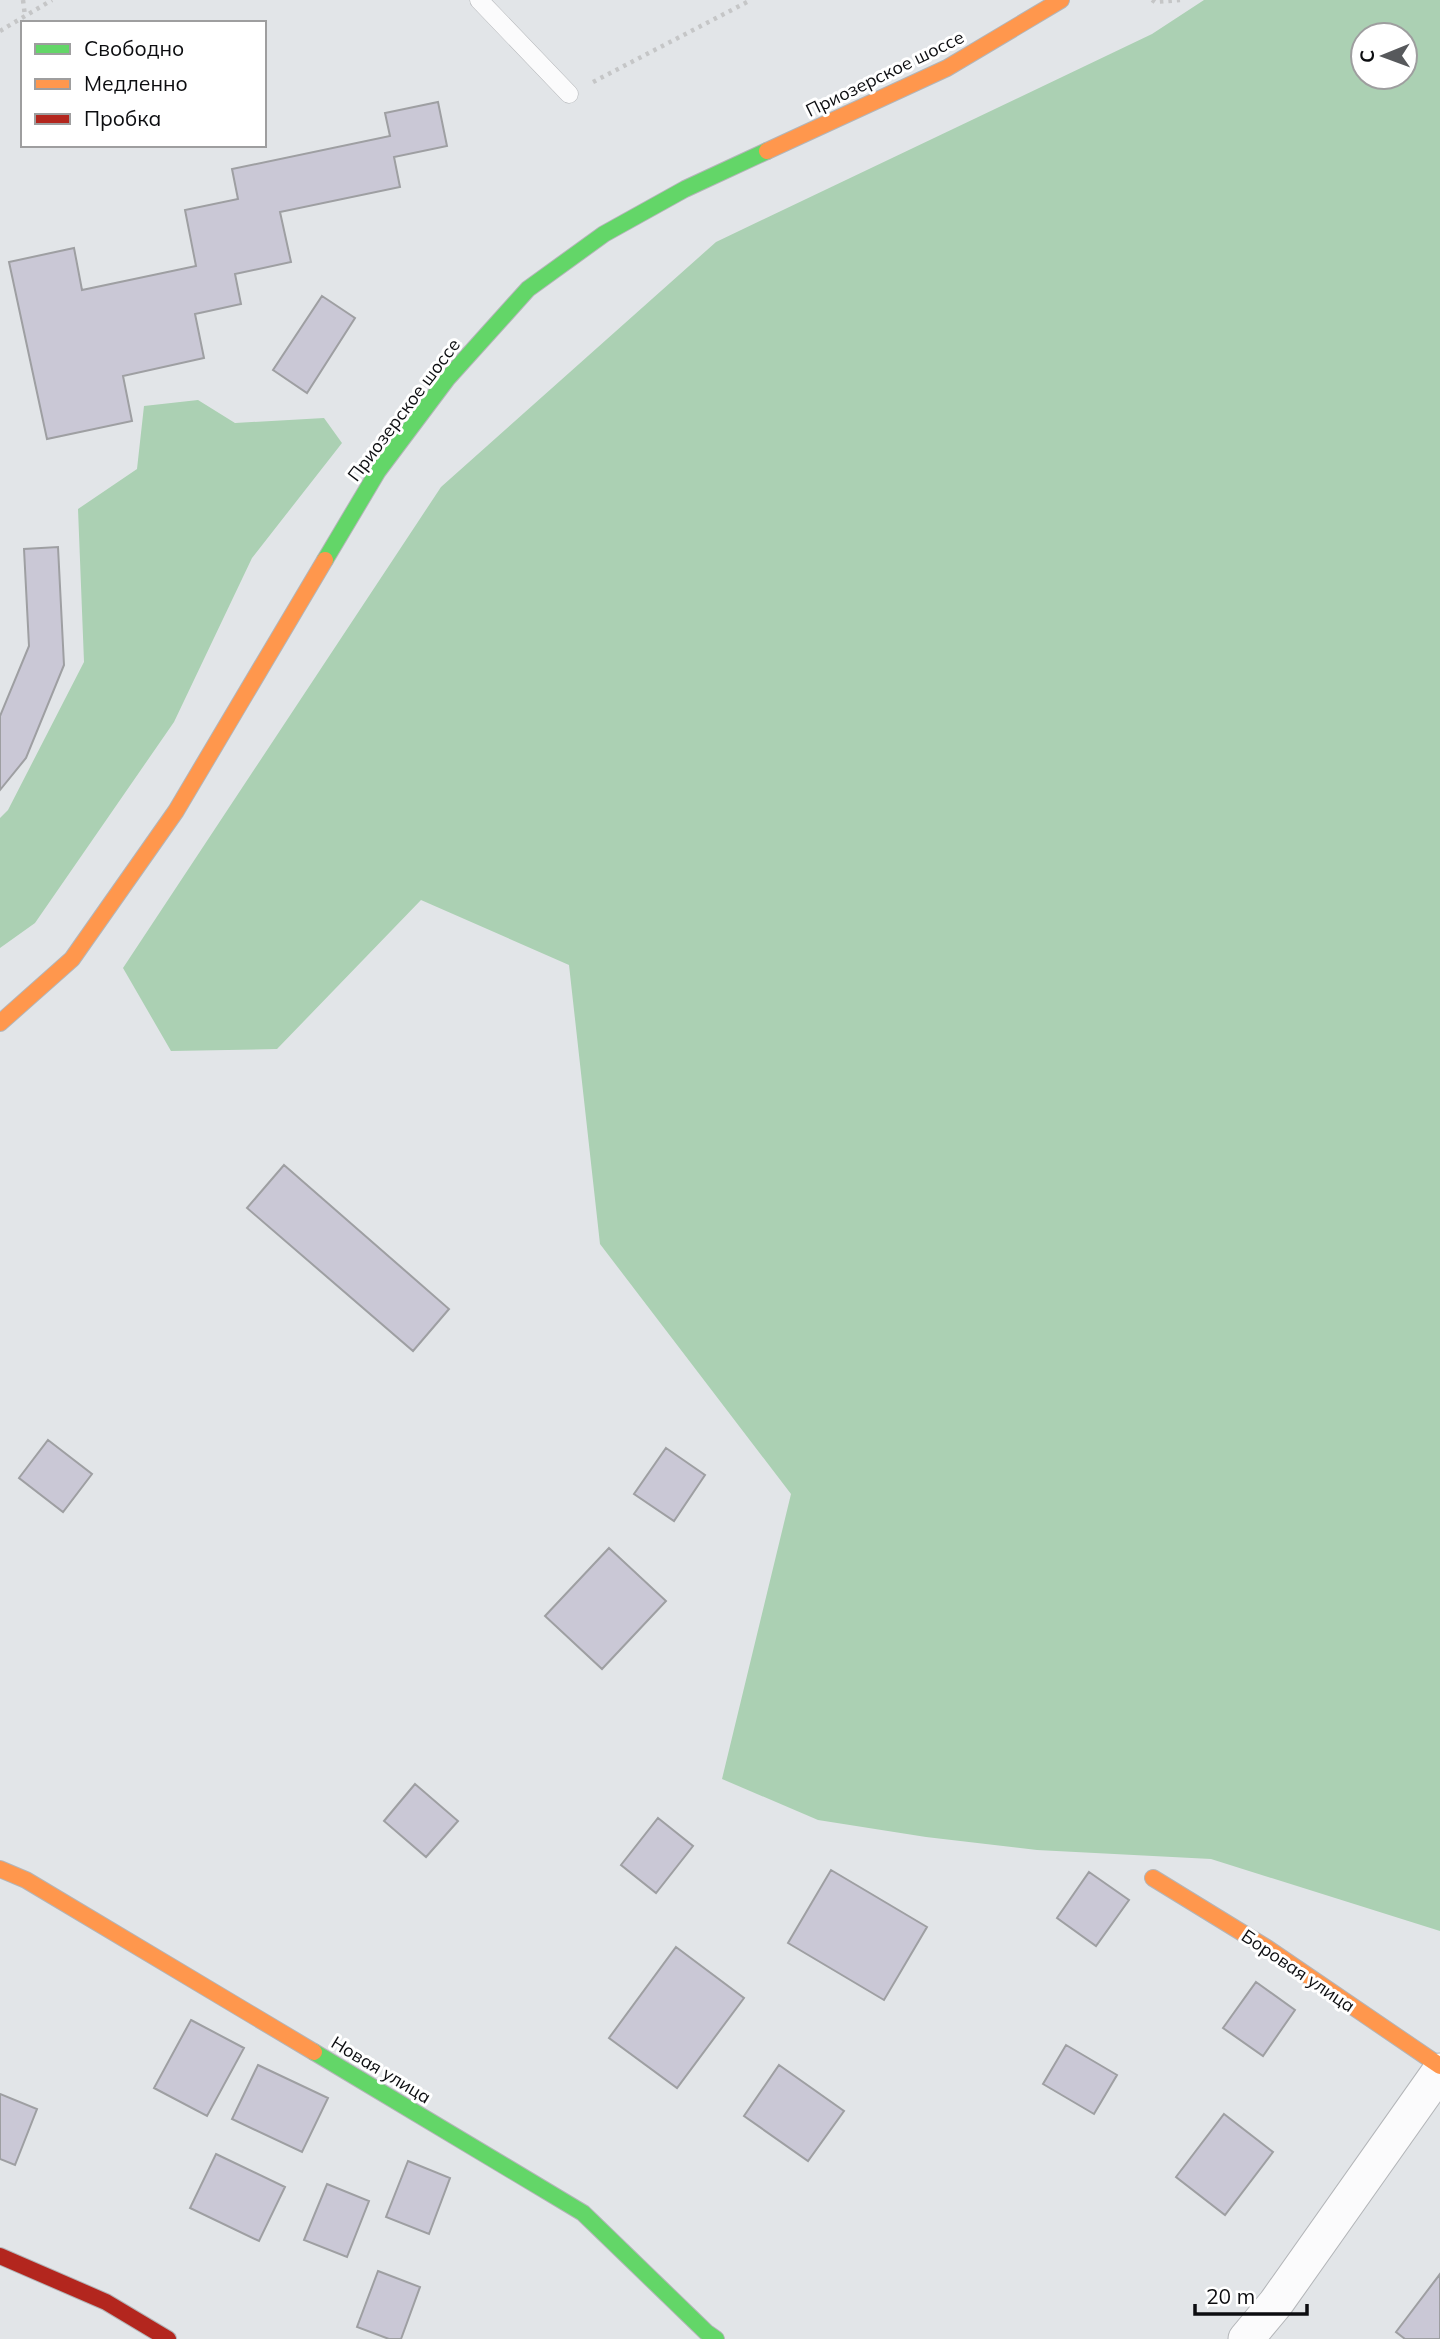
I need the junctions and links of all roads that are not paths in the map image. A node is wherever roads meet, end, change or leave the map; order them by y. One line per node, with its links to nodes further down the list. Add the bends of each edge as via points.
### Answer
1 (479, 0): 3 (lane)
2 (1061, 0): 4 (main road, Приозерское шоссе, via 947,68 685,189 604,234 528,289 447,379 378,471 176,811 72,959)
3 (569, 94)
4 (0, 1023)
5 (0, 1869): 10 (main road, Новая улица, via 26,1880 583,2213)
6 (1153, 1878): 7 (main road, Боровая улица, via 1267,1948)
7 (1440, 2069): 11 (street, Боровая улица)
8 (0, 2256): 9 (main road, via 106,2302)
9 (168, 2339)
10 (716, 2339)
11 (1246, 2339)

